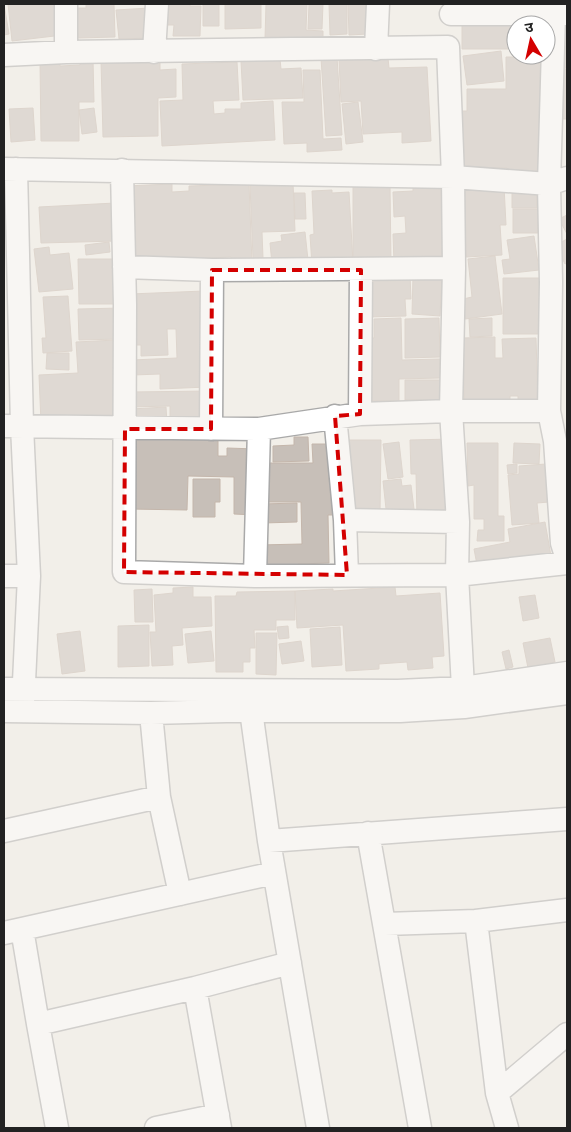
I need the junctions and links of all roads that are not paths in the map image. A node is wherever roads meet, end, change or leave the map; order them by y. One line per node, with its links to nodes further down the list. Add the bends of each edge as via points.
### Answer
1 (66, 4): 9 (street)
2 (157, 4): 10 (street)
3 (378, 4): 8 (street)
4 (451, 9): 5 (street); 7 (street)
5 (517, 9): 6 (street)
6 (560, 14): 15 (street)
7 (448, 47): 8 (street); 14 (street)
8 (376, 49): 10 (street)
9 (66, 52): 10 (street); 11 (street)
10 (154, 52)
11 (4, 55)
12 (10, 169): 13 (street); 25 (street)
13 (122, 170): 14 (street); 16 (street)
14 (453, 176): 15 (street); 17 (street)
15 (558, 181): 20 (street)
16 (124, 266): 18 (street); 26 (street)
17 (454, 268): 19 (street); 21 (street)
18 (212, 270): 19 (street); 27 (street)
19 (361, 270): 23 (street)
20 (559, 277): 22 (street)
21 (451, 411): 22 (street); 23 (street); 31 (street)
22 (549, 411): 29 (street)
23 (360, 414): 24 (street)
24 (336, 416): 28 (street); 30 (street)
25 (13, 426): 26 (street); 37 (street)
26 (125, 428): 27 (street); 38 (street, via 124,572)
27 (211, 429): 28 (street)
28 (259, 429): 38 (street)
29 (561, 441): 32 (street, via 562,543)
30 (345, 520): 31 (street); 34 (street)
31 (458, 522): 35 (street)
32 (567, 559)
33 (567, 563): 35 (street)
34 (347, 575): 35 (street); 38 (street)
35 (457, 575): 40 (street)
36 (4, 576): 37 (street)
37 (29, 576): 42 (street)
38 (255, 576)
39 (567, 673): 40 (street)
40 (463, 688): 43 (street)
41 (567, 693): 43 (street, via 464,707 400,711)
42 (13, 700): 43 (street); 44 (street)
43 (250, 701): 44 (street); 49 (street)
44 (151, 713): 45 (street)
45 (159, 797): 47 (street); 51 (street)
46 (567, 819): 48 (street)
47 (4, 832)
48 (368, 833): 49 (street); 54 (street)
49 (269, 840): 50 (street)
50 (274, 873): 51 (street); 56 (street)
51 (180, 894): 55 (street)
52 (567, 910): 53 (street)
53 (476, 921): 54 (street); 60 (street)
54 (385, 924): 65 (street)
55 (13, 931): 58 (street)
56 (290, 963): 57 (street); 64 (street)
57 (195, 988): 58 (street); 61 (street)
58 (38, 1024): 62 (street)
59 (567, 1034): 60 (street)
60 (497, 1093): 66 (street)
61 (219, 1122): 63 (street)
62 (57, 1128)
63 (156, 1128)
64 (318, 1128)
65 (420, 1128)
66 (507, 1128)

